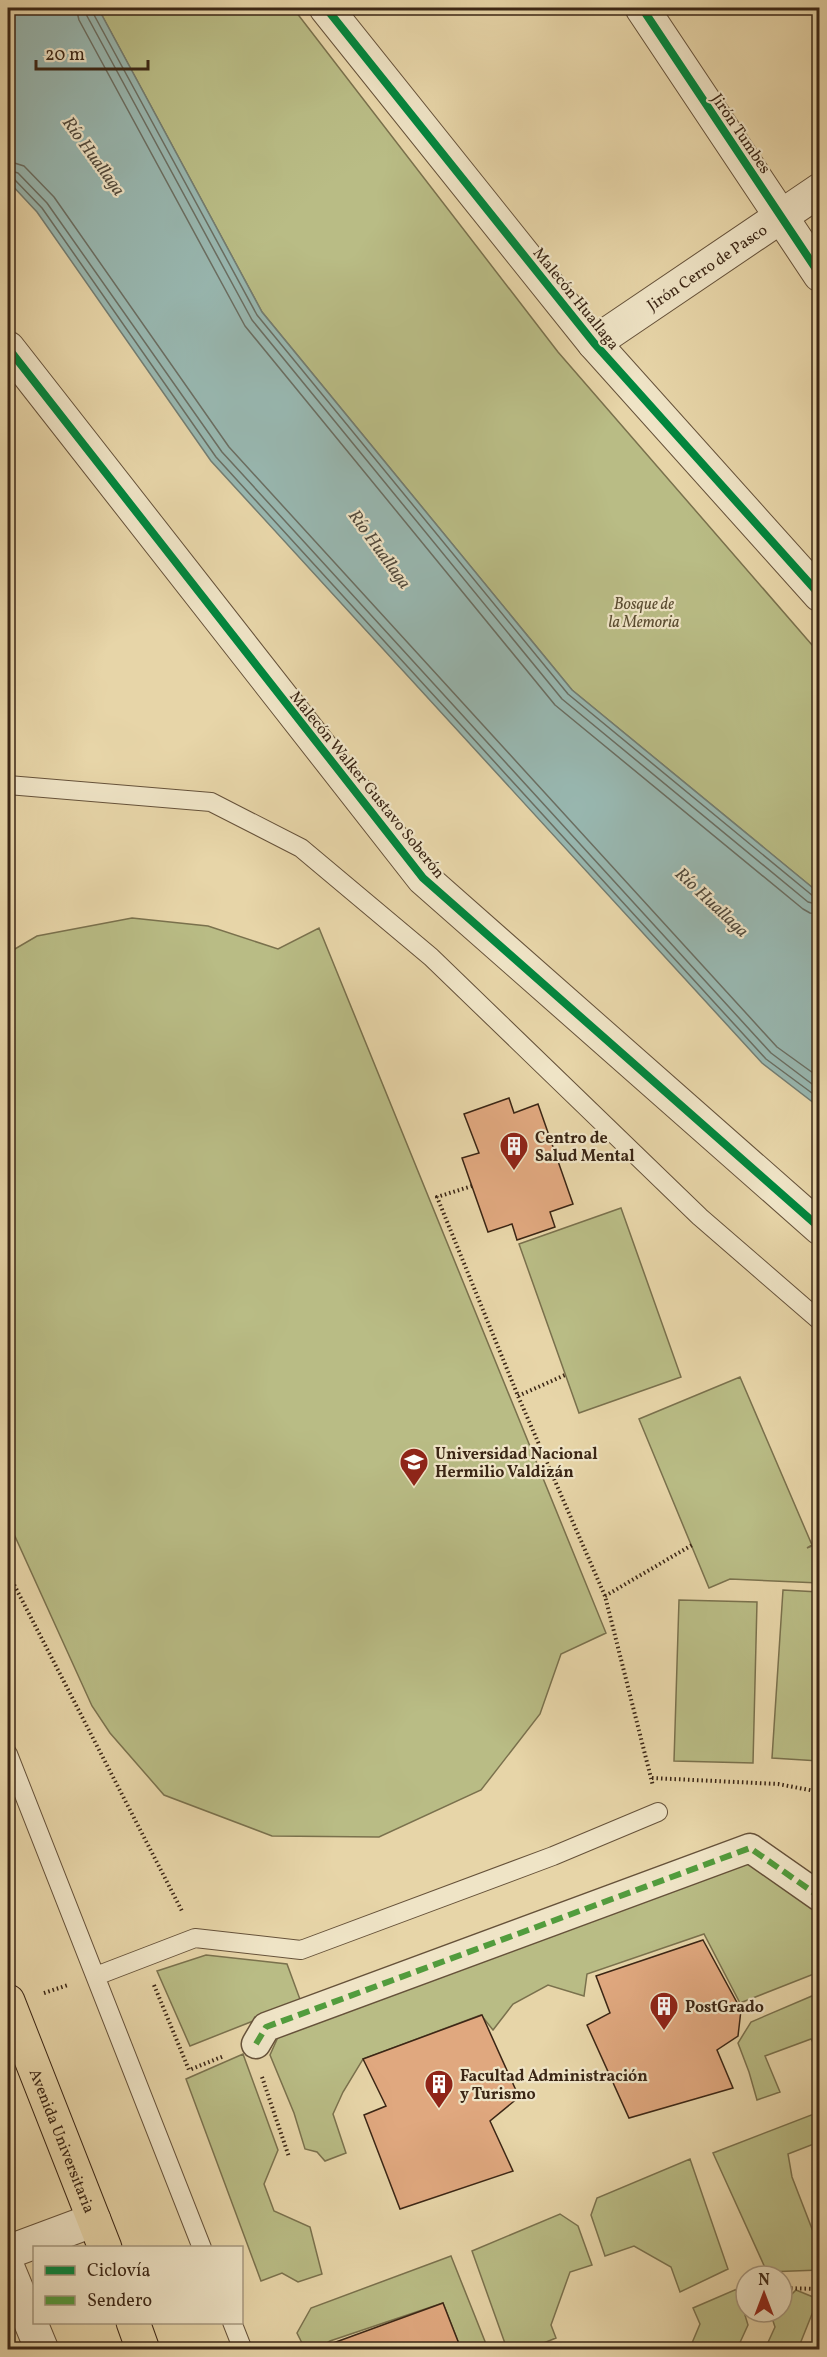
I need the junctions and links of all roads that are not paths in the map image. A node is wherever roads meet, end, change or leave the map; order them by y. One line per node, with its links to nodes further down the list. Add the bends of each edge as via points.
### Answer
1 (326, 8): 6 (street, Malecón Huallaga)
2 (642, 8): 4 (street, Jirón Tumbes)
3 (819, 190): 4 (street, Jirón Cerro de Pasco)
4 (781, 215): 5 (street, Jirón Tumbes); 6 (street, Jirón Cerro de Pasco)
5 (819, 275)
6 (594, 343): 8 (street, Malecón Huallaga)
7 (8, 348): 10 (street, Malecón Walker Gustavo Soberón, via 423,878)
8 (819, 595)
9 (8, 785): 11 (lane, via 211,802 301,848 430,957 700,1217)
10 (819, 1228)
11 (819, 1321)
12 (8, 1754): 15 (lane)
13 (658, 1812): 15 (lane, via 553,1856 301,1950 195,1938)
14 (819, 1897): 17 (street, via 750,1848 266,2027)
15 (96, 1976): 20 (lane)
16 (8, 2002): 18 (highway, Avenida Universitaria)
17 (256, 2044)
18 (100, 2234): 19 (street)
19 (39, 2246)
20 (202, 2246)
21 (33, 2247): 22 (street)
22 (8, 2252)
23 (8, 2268): 26 (street)
24 (134, 2324): 27 (highway)
25 (233, 2324): 28 (lane)
26 (42, 2349)
27 (143, 2349)
28 (243, 2349)

